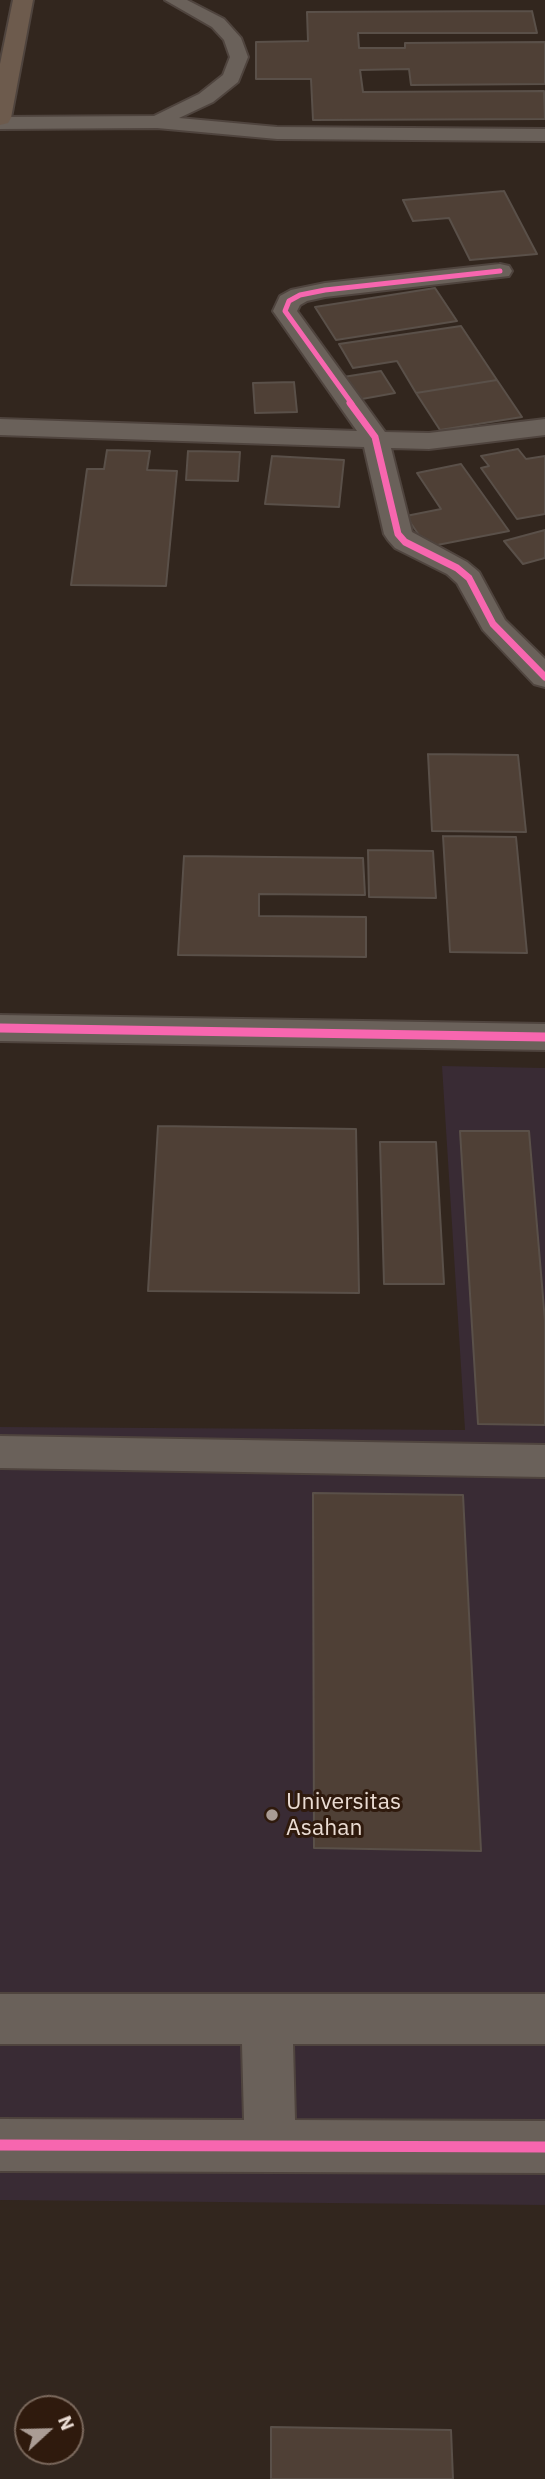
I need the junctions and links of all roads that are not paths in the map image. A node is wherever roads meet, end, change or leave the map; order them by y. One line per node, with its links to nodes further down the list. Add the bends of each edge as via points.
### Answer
1 (23, 0): 3 (highway)
2 (174, 0): 4 (lane, via 218,23 232,38 239,57 231,78 206,98)
3 (0, 120): 4 (lane)
4 (157, 122): 5 (lane, via 277,133)
5 (545, 135)
6 (500, 271): 9 (street, via 326,290 289,301 285,311)
7 (0, 427): 9 (street)
8 (545, 427): 9 (street, via 429,441)
9 (375, 437): 10 (street, via 398,534 469,578 493,624)
10 (545, 677)
11 (0, 1028): 12 (street)
12 (545, 1037)
13 (0, 1451): 14 (lane)
14 (545, 1461)
15 (0, 2019): 16 (street)
16 (267, 2019): 17 (street); 19 (street)
17 (545, 2019)
18 (0, 2146): 19 (street)
19 (270, 2146): 20 (street)
20 (545, 2147)

